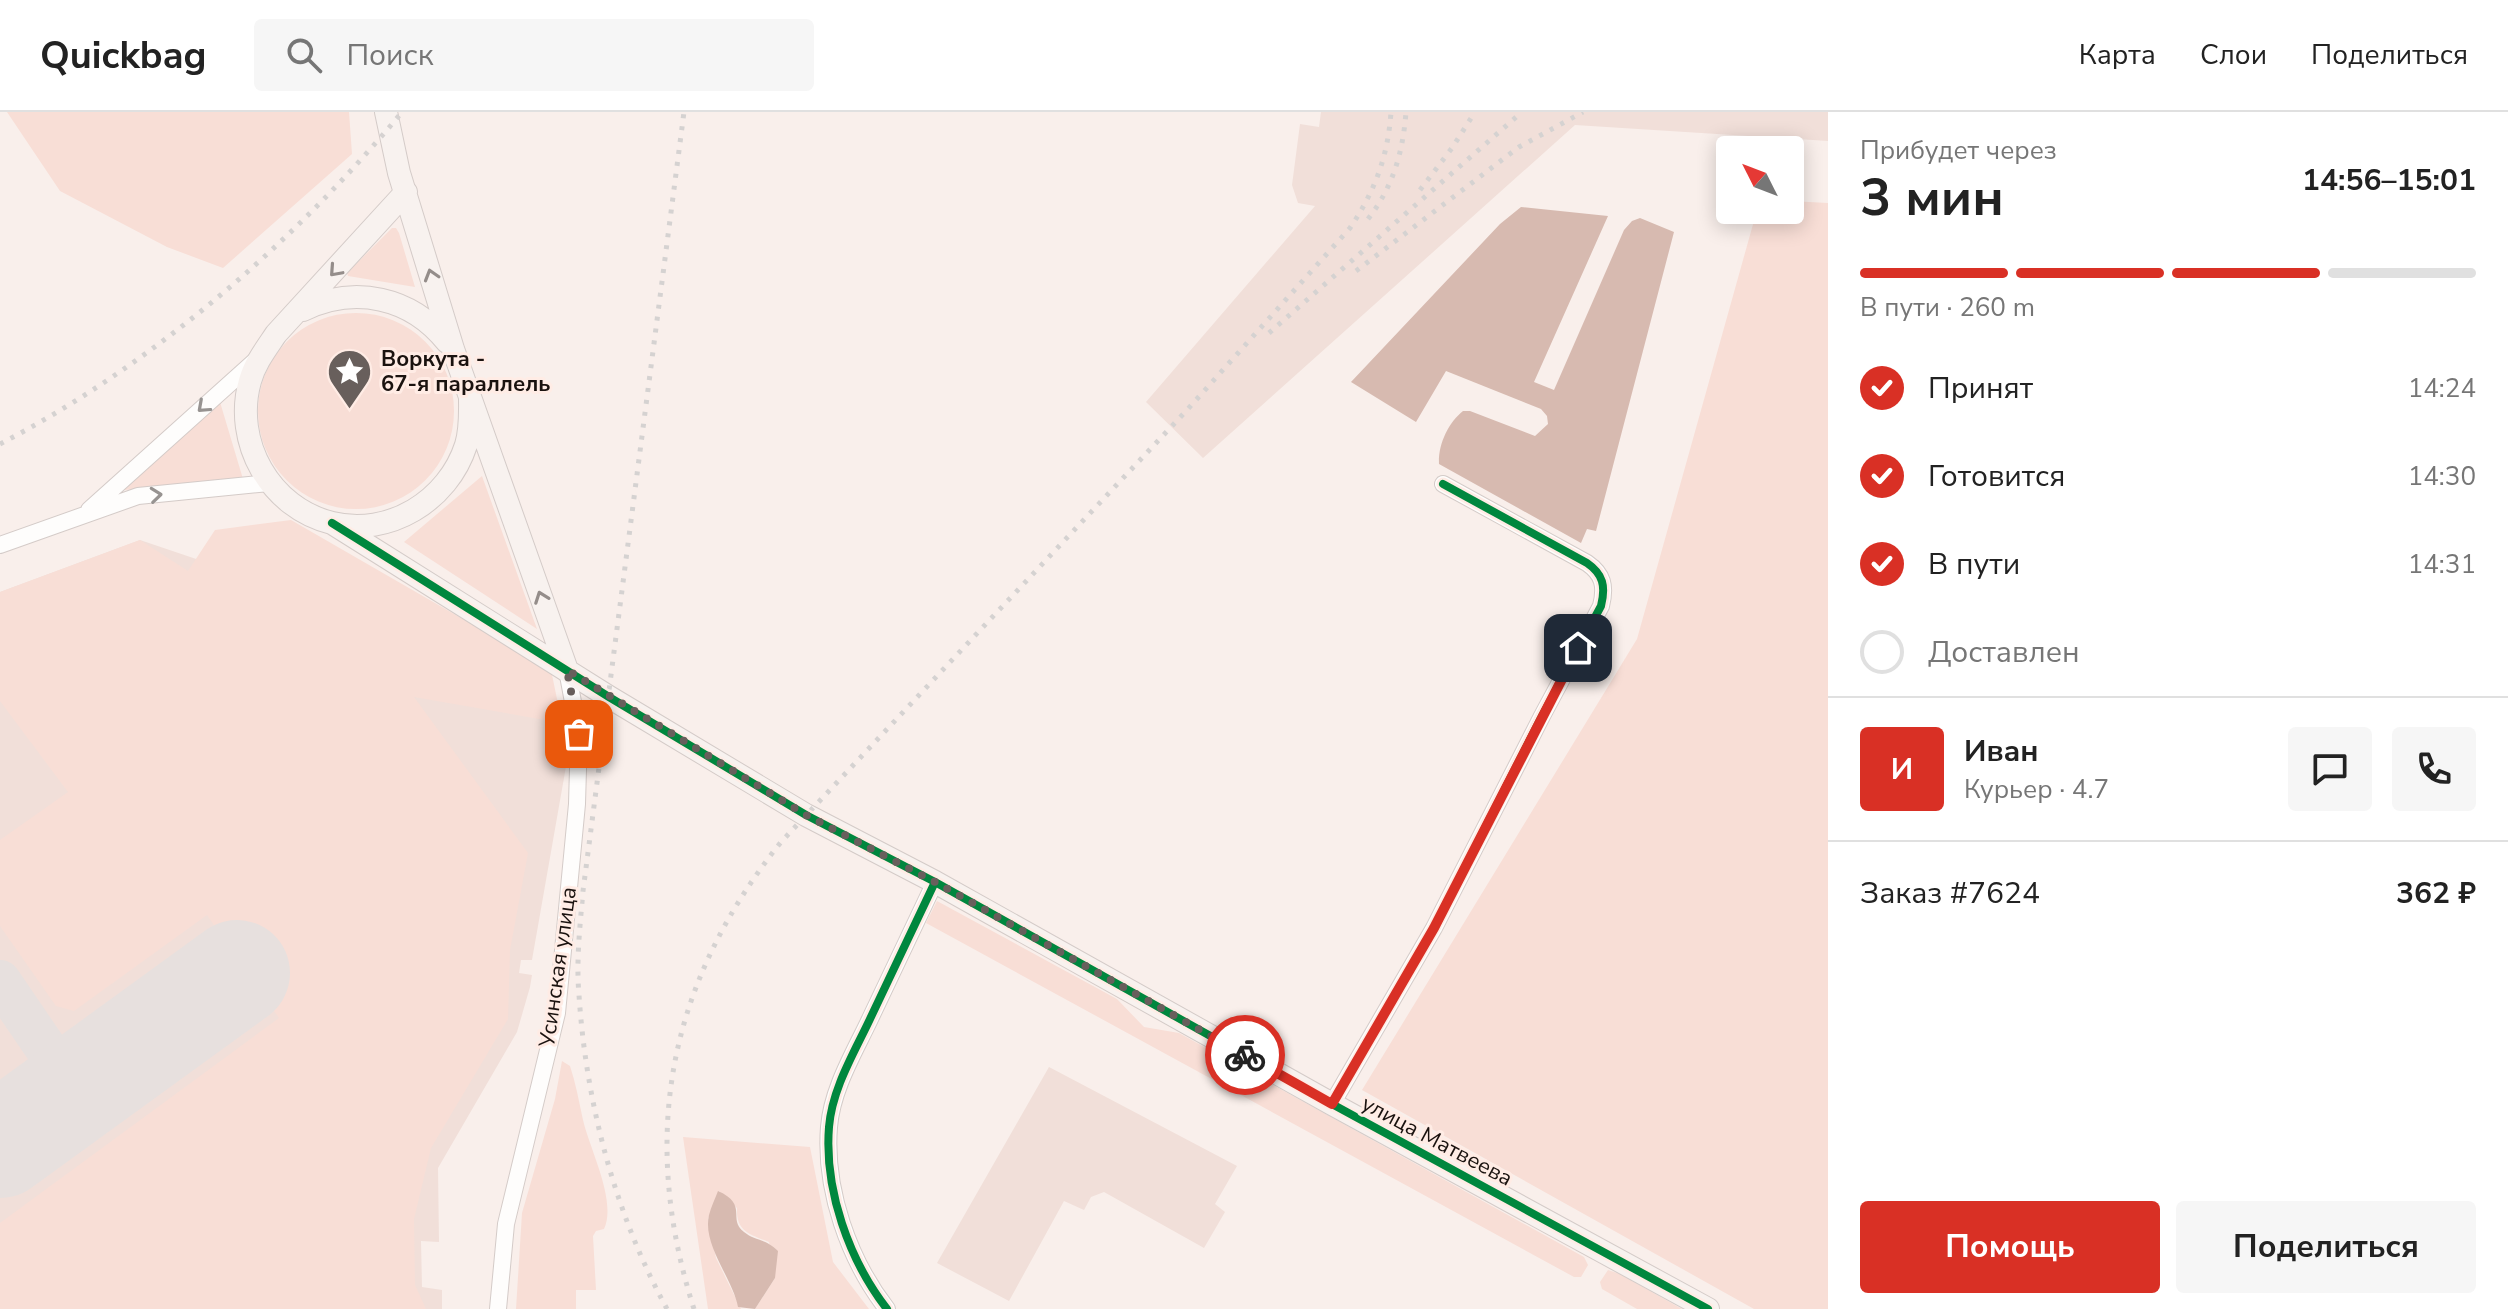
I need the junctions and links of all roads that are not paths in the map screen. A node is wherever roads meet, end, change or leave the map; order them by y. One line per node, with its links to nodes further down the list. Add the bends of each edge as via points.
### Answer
1 (386, 112): 2 (street)
2 (406, 192): 3 (street, one-way to 3); 4 (street, one-way to 2)
3 (297, 313): 4 (street, via 339,298 375,297 427,320); 5 (street)
4 (453, 349): 6 (street)
5 (261, 355): 7 (street, via 245,404 246,432); 9 (street, one-way to 9)
6 (470, 397): 10 (street, via 467,444 443,487 405,515 381,523); 12 (street, one-way to 6)
7 (269, 483): 9 (street, one-way to 7, via 138,496); 10 (street, via 309,514)
8 (1443, 484): 14 (street, via 1587,563 1598,571 1604,594 1434,928)
9 (81, 516): 11 (street)
10 (332, 523): 12 (street, улица Матвеева)
11 (0, 545)
12 (567, 670): 13 (street, улица Матвеева, via 806,815); 15 (street, Усинская улица, via 579,734 577,804 557,1013 506,1224)
13 (935, 882): 14 (street, улица Матвеева); 16 (street, via 851,1058 829,1125 832,1185 841,1216 854,1252)
14 (1332, 1104): 17 (street, улица Матвеева)
15 (498, 1309)
16 (887, 1309)
17 (1708, 1309)

